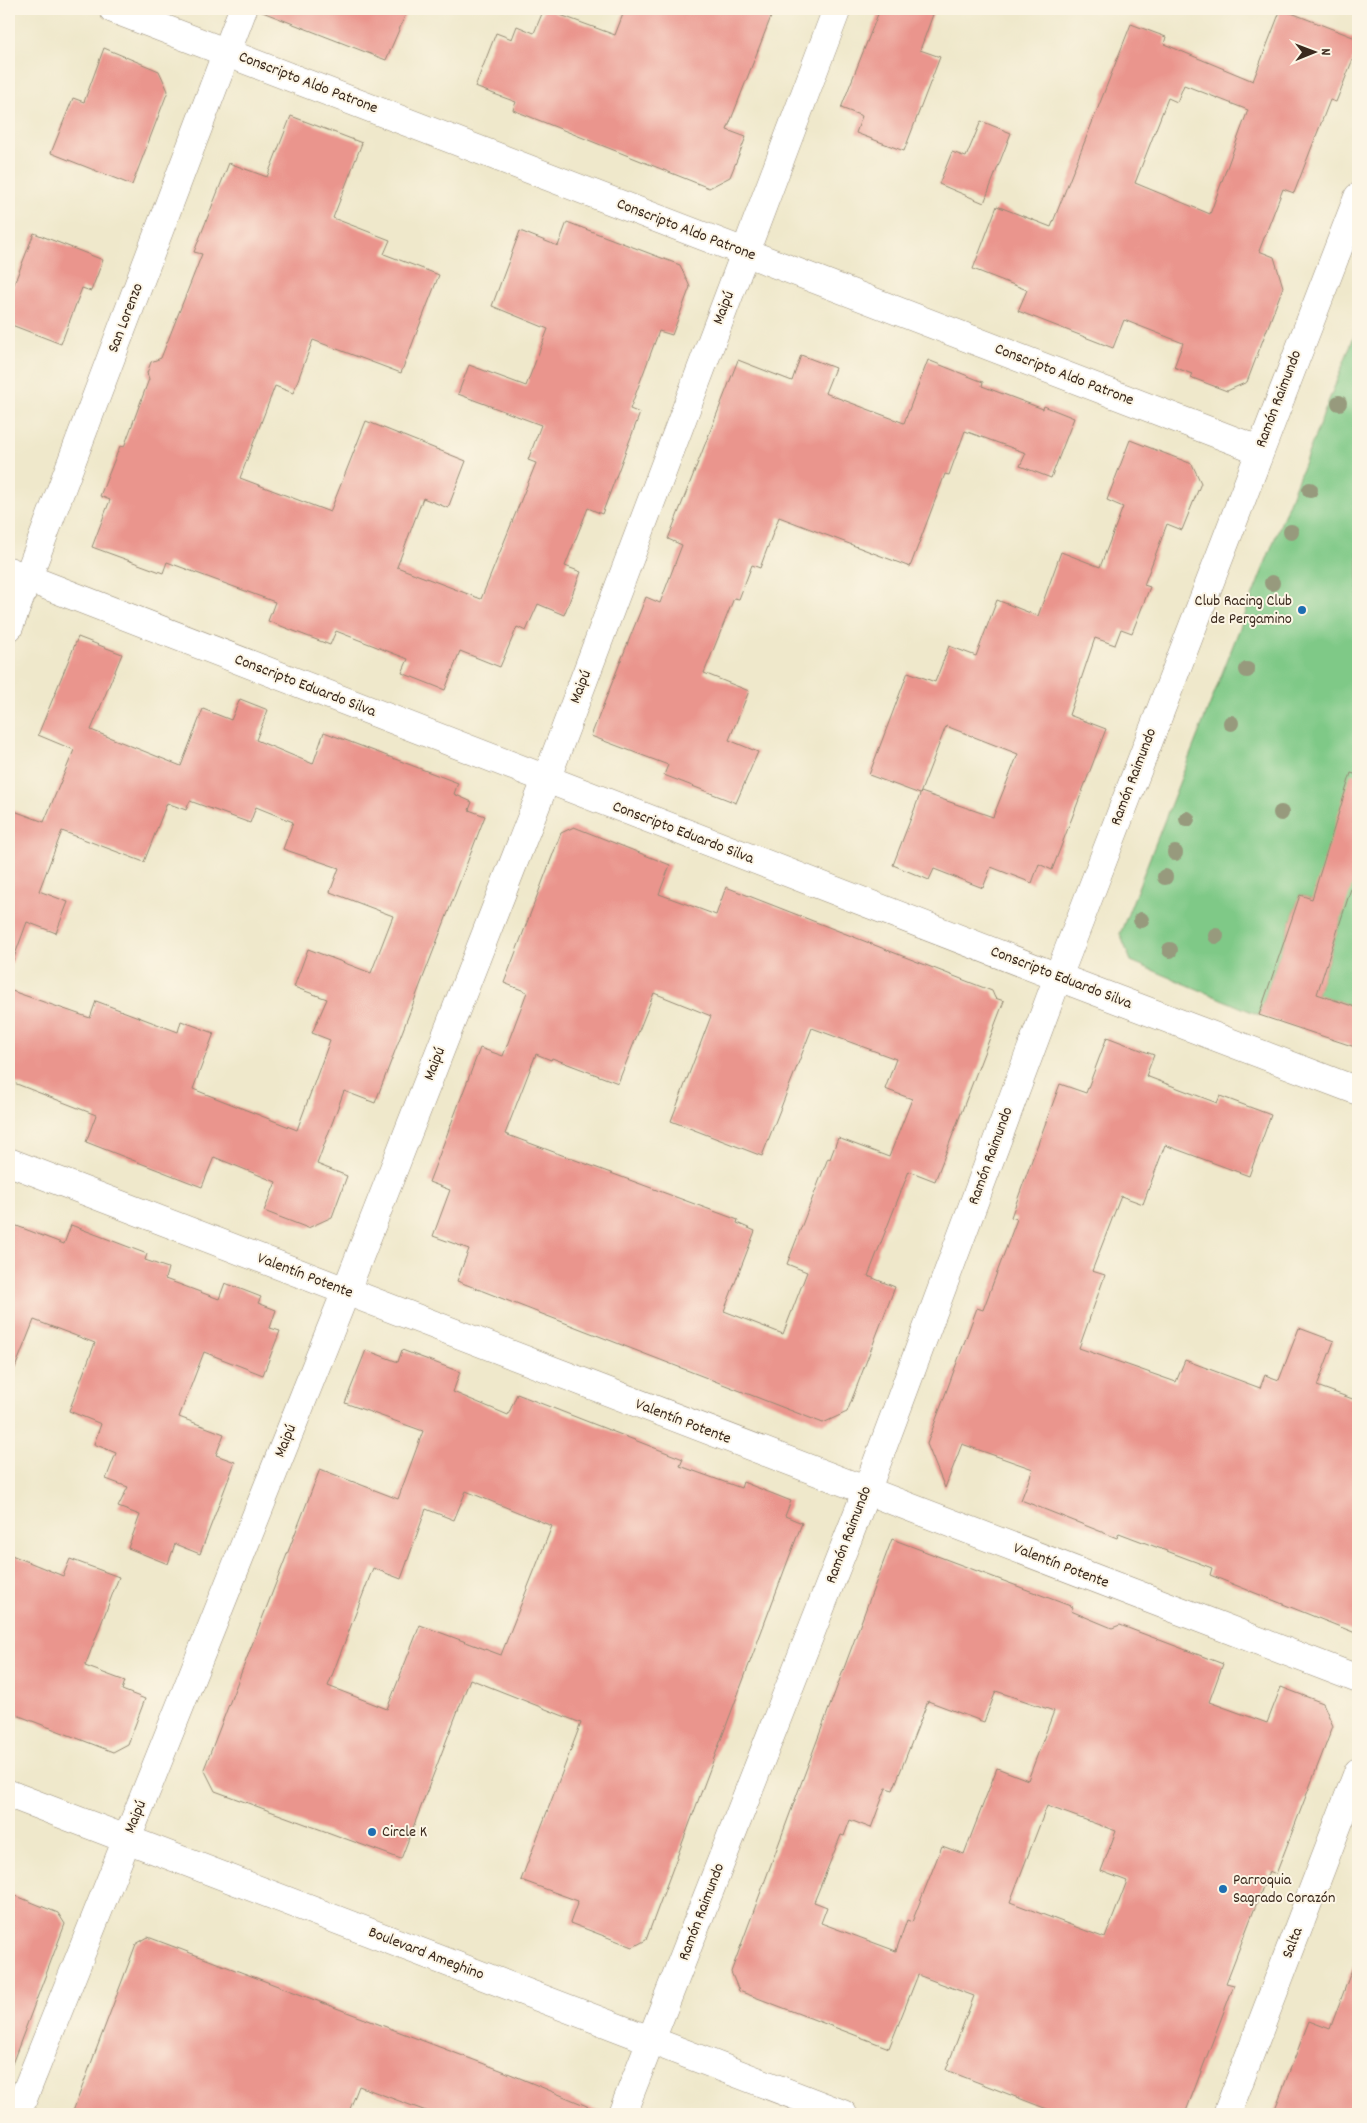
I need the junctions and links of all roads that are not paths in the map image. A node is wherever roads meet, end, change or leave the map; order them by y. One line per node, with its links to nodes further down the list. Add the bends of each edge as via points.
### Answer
1 (113, 9): 4 (street, Conscripto Aldo Patrone)
2 (243, 9): 4 (street, San Lorenzo)
3 (837, 9): 6 (street, Maipú)
4 (226, 52): 6 (street, Conscripto Aldo Patrone); 8 (street, San Lorenzo)
5 (1358, 197): 7 (street, Ramón Raimundo)
6 (744, 252): 7 (street, Conscripto Aldo Patrone); 10 (street, Maipú)
7 (1259, 450): 11 (street, Ramón Raimundo)
8 (18, 574): 9 (street, San Lorenzo); 10 (street, Conscripto Eduardo Silva)
9 (9, 626)
10 (546, 780): 11 (street, Conscripto Eduardo Silva); 14 (street, Maipú)
11 (1058, 977): 12 (street, Conscripto Eduardo Silva); 15 (street, Ramón Raimundo)
12 (1358, 1090)
13 (9, 1162): 14 (street, Valentín Potente)
14 (346, 1291): 15 (street, Valentín Potente); 19 (street, Maipú)
15 (866, 1492): 16 (street, Valentín Potente); 20 (street, Ramón Raimundo)
16 (1358, 1679)
17 (1358, 1772): 24 (street, Salta)
18 (9, 1794): 19 (street, Boulevard Ameghino)
19 (127, 1839): 20 (street, Boulevard Ameghino); 21 (street, Maipú)
20 (652, 2040): 22 (street, Ramón Raimundo); 23 (street, Boulevard Ameghino)
21 (17, 2114)
22 (622, 2114)
23 (843, 2114)
24 (1227, 2114)

